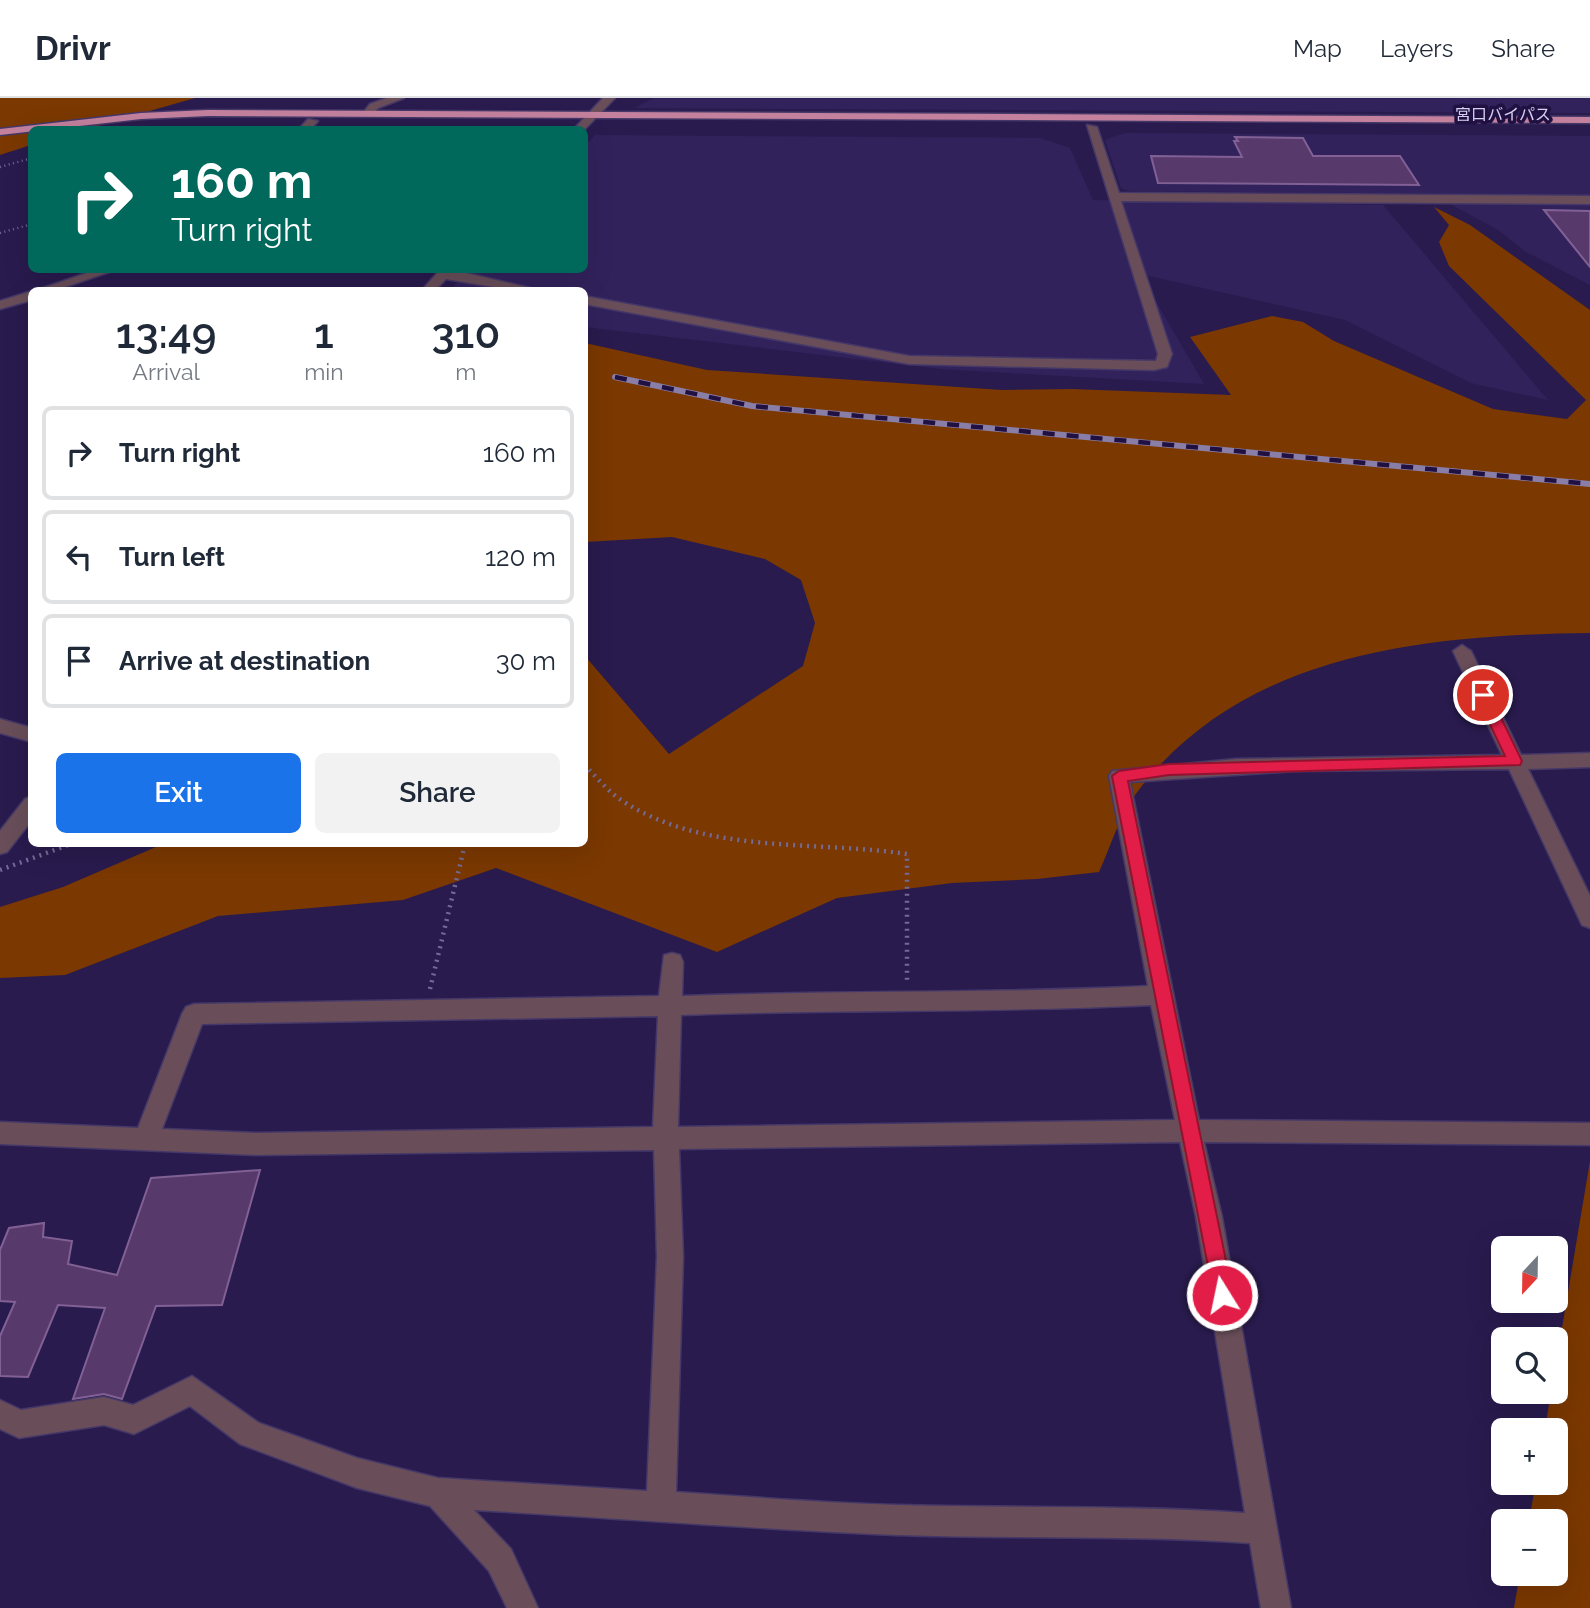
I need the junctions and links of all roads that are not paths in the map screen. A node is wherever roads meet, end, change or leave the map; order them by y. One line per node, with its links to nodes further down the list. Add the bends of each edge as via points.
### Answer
1 (398, 98): 3 (street, via 374,106)
2 (609, 98): 5 (street)
3 (368, 114): 5 (highway, 宮口バイパス); 7 (highway, 宮口バイパス, via 184,113)
4 (1590, 121): 5 (highway, 宮口バイパス)
5 (584, 122): 6 (highway, 宮口バイパス); 9 (highway, 宮口バイパス)
6 (307, 125): 8 (highway, 宮口バイパス, via 177,121)
7 (58, 126)
8 (119, 126)
9 (1091, 127): 11 (highway, 宮口バイパス); 15 (street)
10 (28, 129): 12 (highway, 宮口バイパス)
11 (1590, 130)
12 (0, 132)
13 (28, 136): 14 (highway)
14 (0, 140)
15 (1113, 197): 16 (street); 24 (street, via 1165,354 1161,364 1154,366 909,360)
16 (1590, 200)
17 (98, 273): 20 (street)
18 (444, 273): 21 (street)
19 (450, 273): 22 (street)
20 (54, 287)
21 (431, 287)
22 (518, 287)
23 (28, 296): 25 (street)
24 (588, 301)
25 (0, 305)
26 (1462, 651): 30 (street)
27 (0, 726): 28 (street)
28 (28, 734)
29 (1590, 760): 30 (street)
30 (1515, 761): 33 (street); 35 (street, via 1169,770 1119,776)
31 (28, 809): 32 (street)
32 (0, 846)
33 (1590, 919)
34 (673, 962): 36 (street)
35 (1161, 995): 36 (street); 37 (street)
36 (670, 1006): 40 (street); 41 (street, via 194,1014)
37 (1188, 1131): 39 (street); 40 (street); 45 (street, via 1209,1217)
38 (0, 1133): 41 (street)
39 (1590, 1134)
40 (666, 1138): 41 (street, via 256,1143); 44 (street, via 670,1256)
41 (146, 1139)
42 (0, 1414): 43 (street, via 19,1424 104,1411 134,1420 191,1390 250,1434 357,1473)
43 (438, 1493): 44 (street); 46 (street, via 500,1560)
44 (661, 1508): 45 (street, via 895,1520 1172,1523)
45 (1262, 1529): 47 (street)
46 (523, 1608)
47 (1276, 1608)

